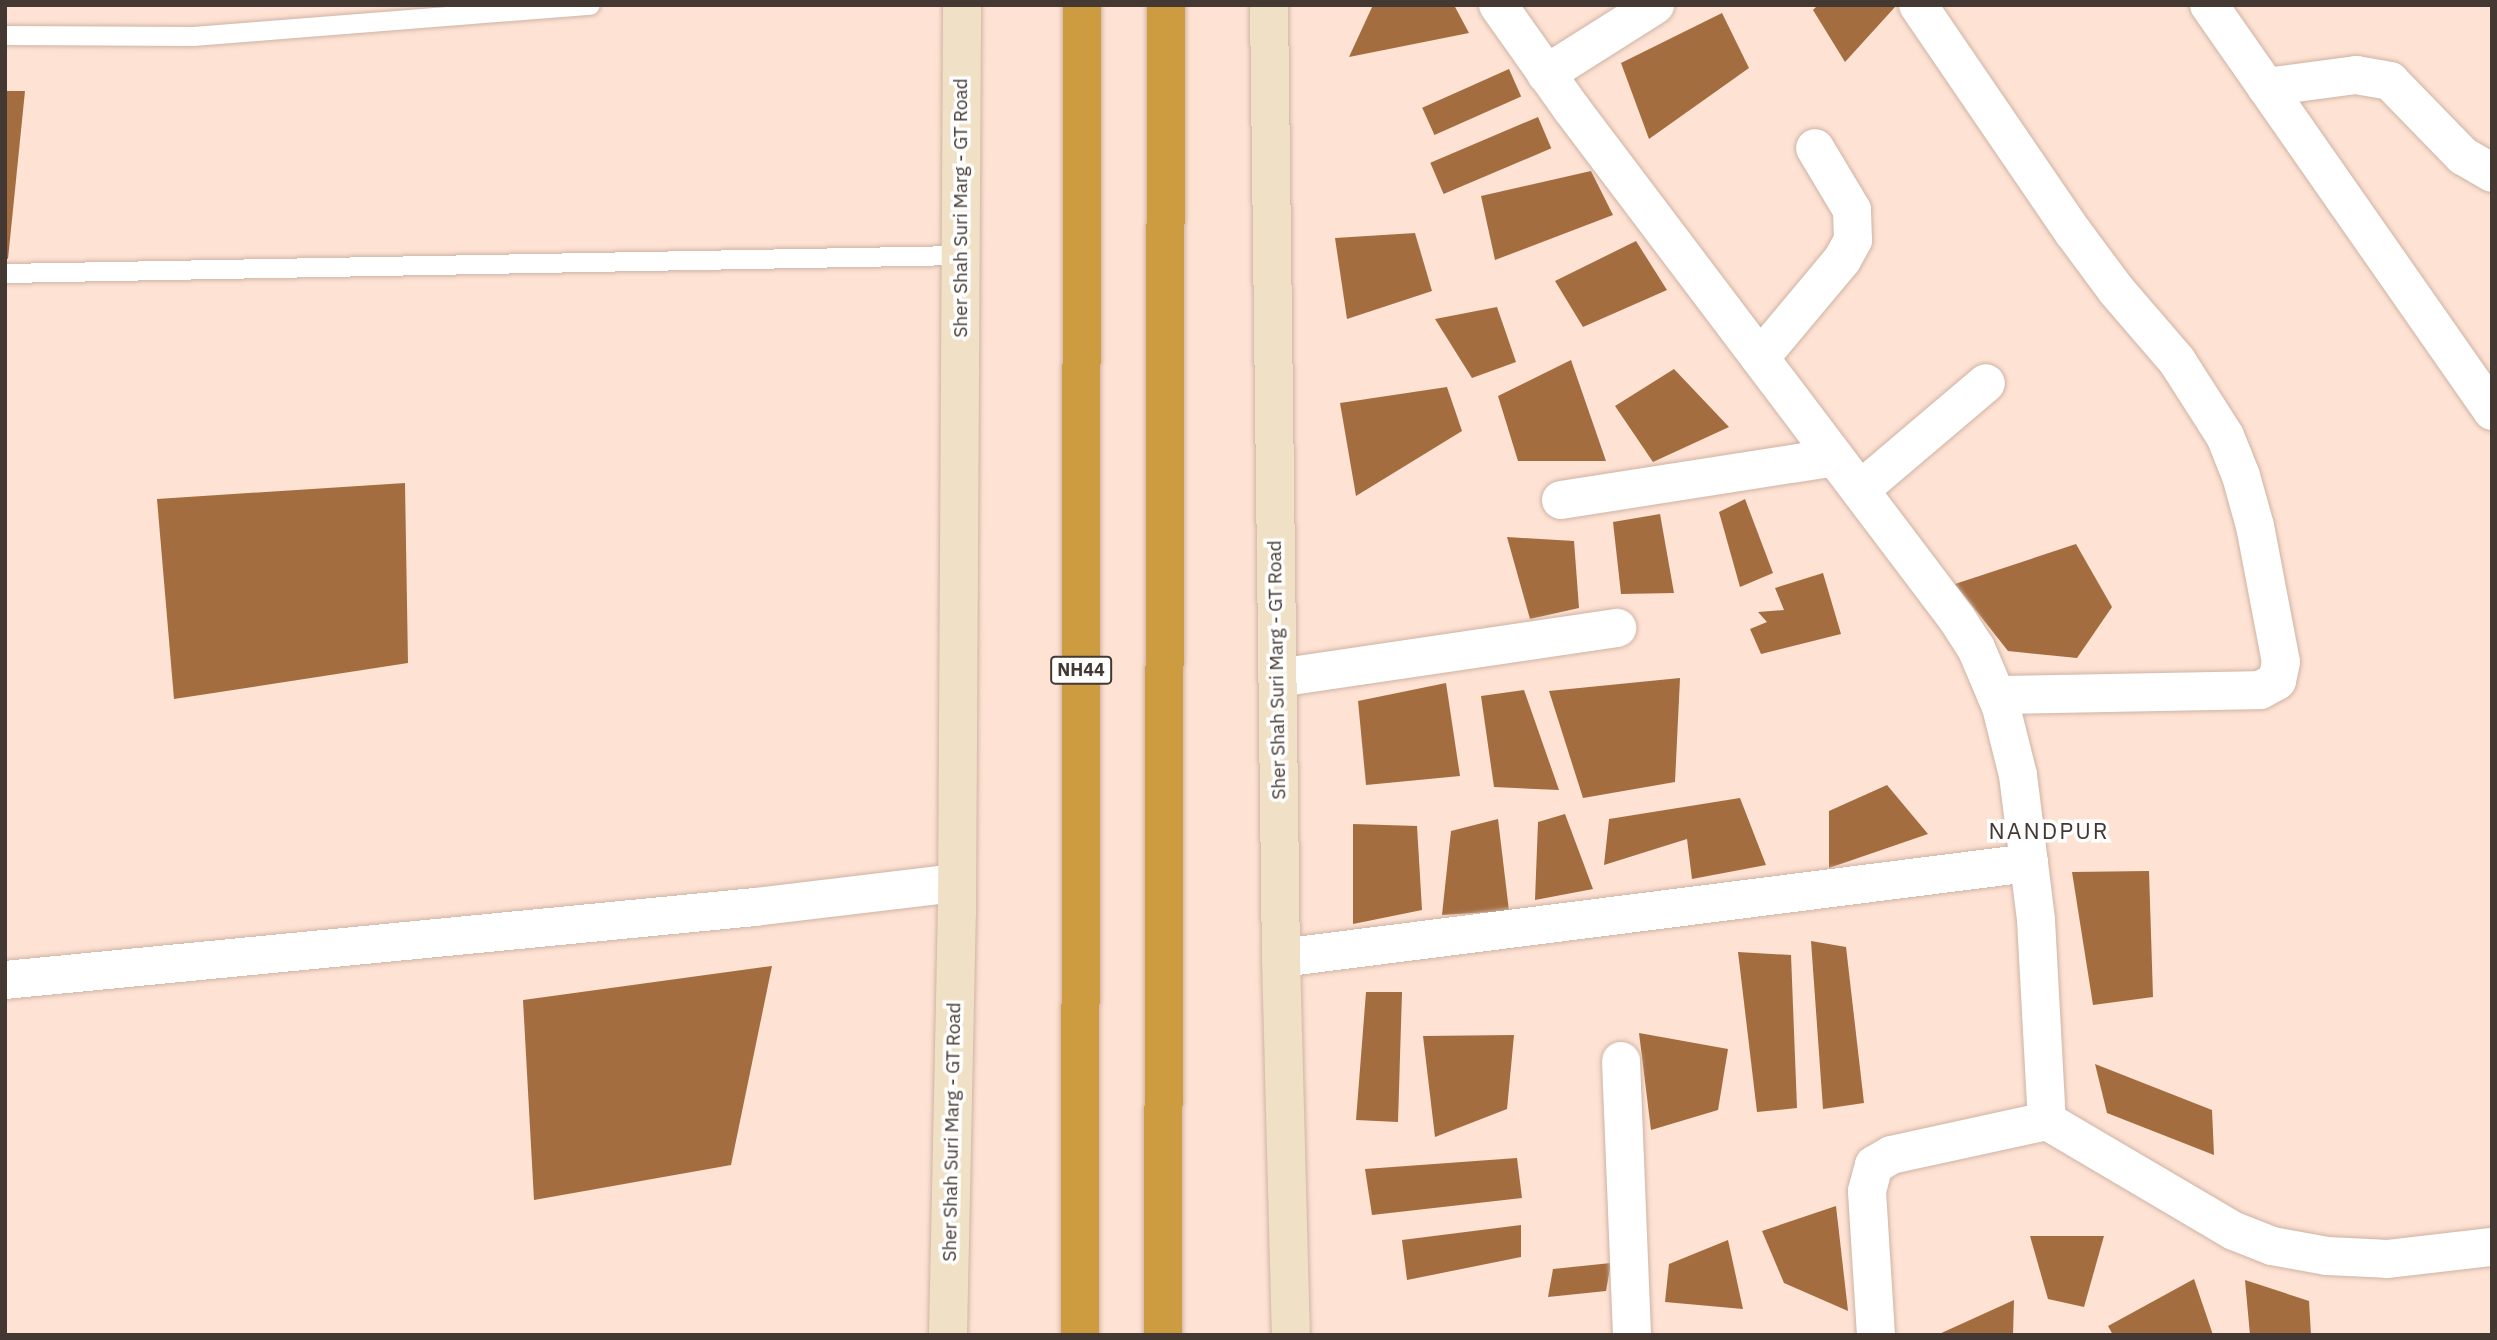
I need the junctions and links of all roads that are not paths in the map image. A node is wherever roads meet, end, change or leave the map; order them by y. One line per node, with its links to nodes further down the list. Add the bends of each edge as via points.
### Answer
1 (590, 5): 10 (lane, via 193,36)
2 (962, 5): 15 (street, Sher Shah Suri Marg - GT Road)
3 (1082, 5): 34 (highway, NH44)
4 (1166, 5): 35 (highway)
5 (1269, 5): 24 (street, Sher Shah Suri Marg - GT Road)
6 (1498, 5): 11 (street)
7 (1656, 5): 11 (street)
8 (1918, 5): 25 (street, via 2073,232 2177,361 2225,436 2255,526 2281,662 2277,681 2260,690)
9 (2209, 5): 12 (street)
10 (5, 35)
11 (1546, 74): 17 (street)
12 (2266, 87): 14 (street, via 2356,75 2390,81 2463,156); 19 (street)
13 (1815, 148): 17 (street, via 1852,210 1853,240 1842,260)
14 (2492, 173)
15 (961, 256): 16 (lane); 27 (street, Sher Shah Suri Marg - GT Road)
16 (5, 273)
17 (1760, 358): 20 (street)
18 (1986, 383): 21 (street)
19 (2492, 411)
20 (1835, 457): 21 (street); 22 (street)
21 (1860, 490): 25 (street, via 1957,619)
22 (1561, 500)
23 (1617, 628): 24 (street)
24 (1278, 678): 28 (street, Sher Shah Suri Marg - GT Road)
25 (1996, 695): 26 (street, via 2018,775)
26 (2029, 863): 28 (street); 31 (street)
27 (957, 883): 29 (street); 33 (street, Sher Shah Suri Marg - GT Road)
28 (1281, 958): 36 (street, Sher Shah Suri Marg - GT Road)
29 (5, 980)
30 (1621, 1062): 37 (street)
31 (2047, 1121): 32 (street, via 2234,1231 2272,1246 2368,1259); 38 (street, via 1891,1156 1874,1165 1867,1191)
32 (2492, 1247)
33 (948, 1335)
34 (1080, 1335)
35 (1163, 1335)
36 (1291, 1335)
37 (1632, 1335)
38 (1876, 1335)

